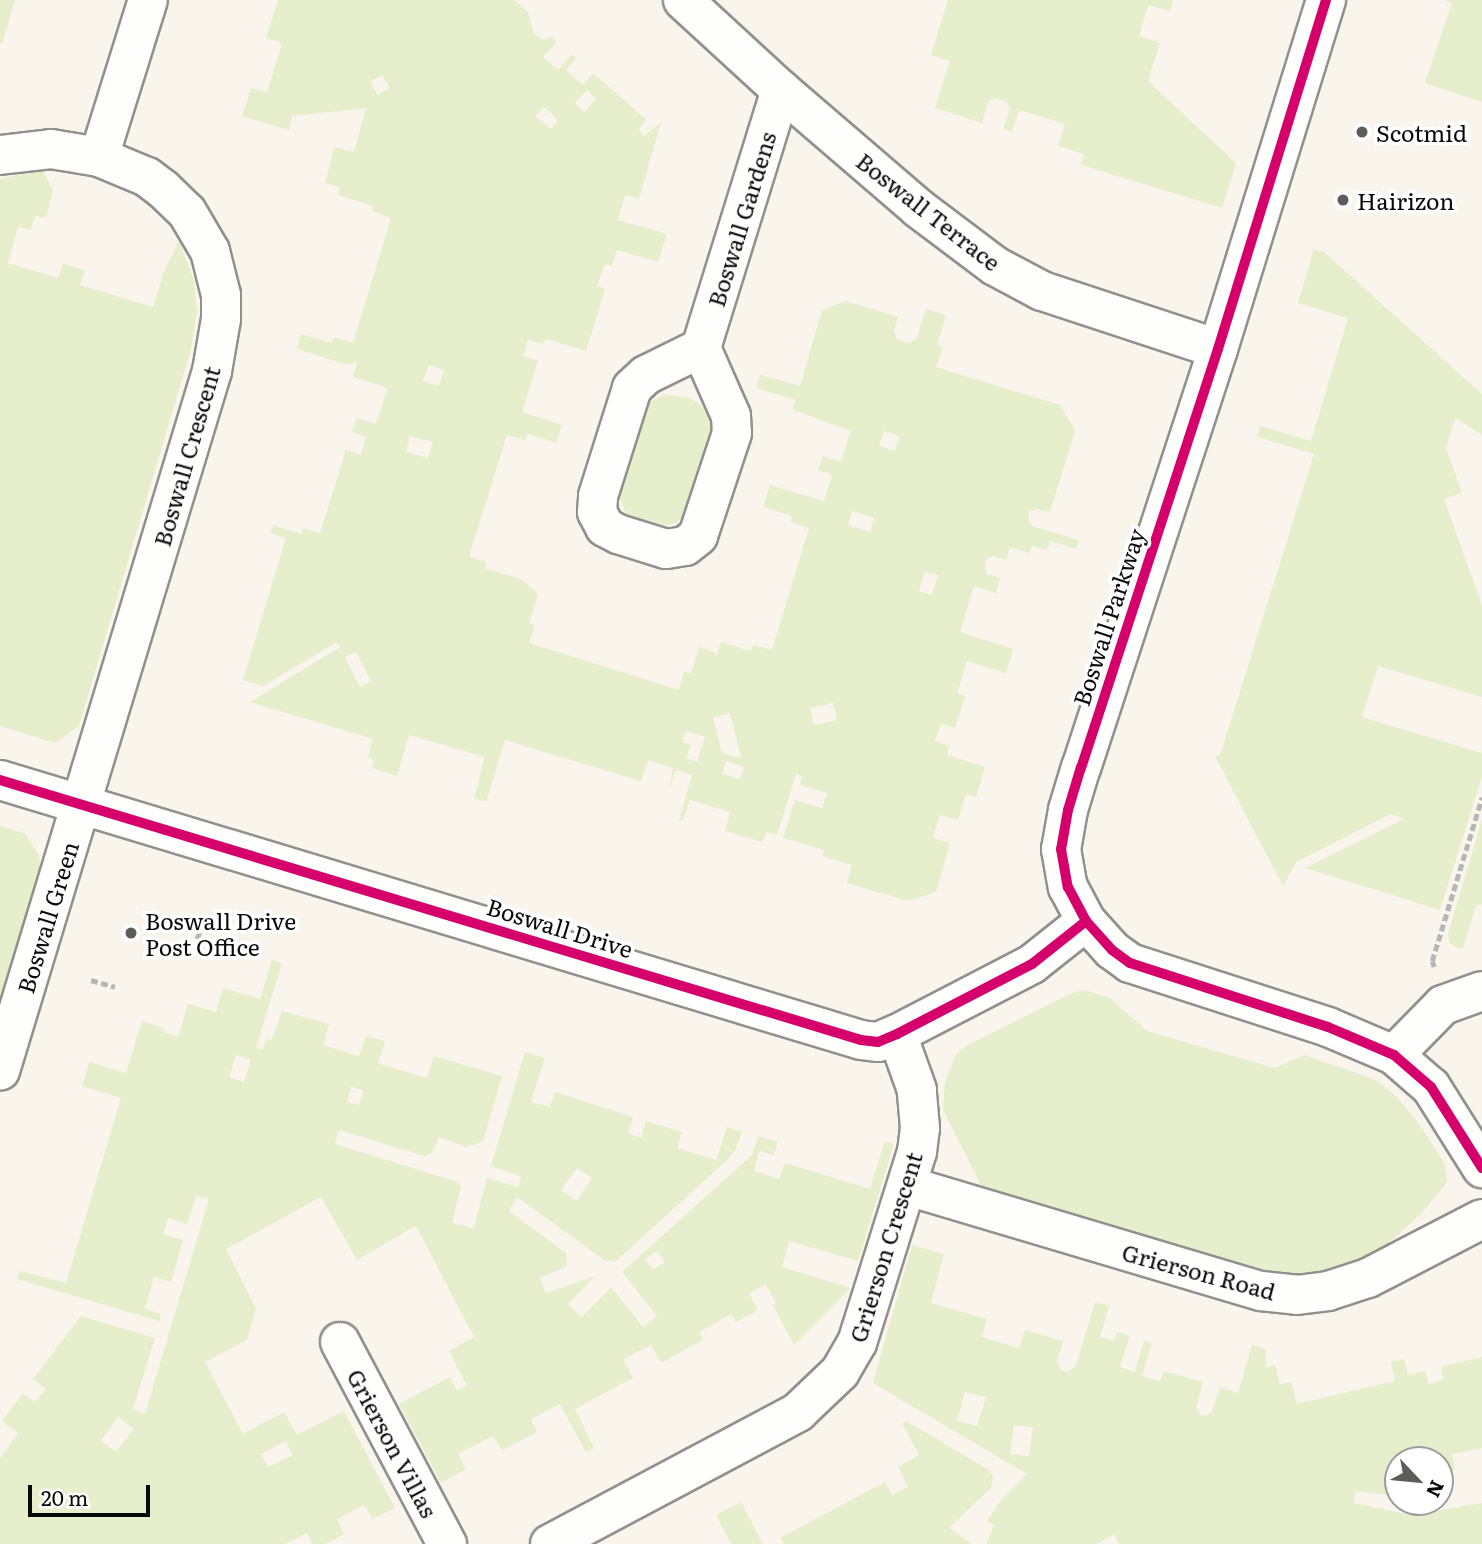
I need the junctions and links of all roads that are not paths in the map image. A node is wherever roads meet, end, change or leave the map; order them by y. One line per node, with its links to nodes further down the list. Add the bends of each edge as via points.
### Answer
1 (148, 0): 6 (street)
2 (683, 0): 4 (street, Boswall Terrace)
3 (1326, 0): 8 (street, Boswall Parkway)
4 (781, 90): 7 (street, Boswall Gardens); 8 (street, Boswall Terrace, via 918,208 995,265 1042,291)
5 (0, 155): 6 (street, Boswall Crescent, via 51,149)
6 (99, 157): 10 (street, Boswall Crescent, via 147,177 187,212 214,262 221,319 212,371)
7 (701, 348): 7 (street, via 732,416 732,433 698,536 685,546 666,550 605,527 597,512 598,496 632,388 646,375)
8 (1218, 349): 11 (street, Boswall Parkway, via 1068,810 1061,849 1068,887)
9 (0, 780): 10 (street, Boswall Drive)
10 (82, 804): 13 (street, Boswall Drive, via 861,1040 878,1042); 15 (street, Boswall Green)
11 (1086, 921): 13 (street, Boswall Drive, via 1032,964); 14 (street, Boswall Parkway, via 1130,963 1328,1027)
12 (1482, 991): 14 (street, via 1443,1005)
13 (897, 1034): 17 (street, Grierson Crescent, via 917,1090 920,1128)
14 (1394, 1055): 16 (street, Boswall Parkway, via 1431,1087)
15 (0, 1071)
16 (1482, 1168)
17 (908, 1186): 18 (street, Grierson Road, via 1261,1291 1297,1295 1368,1278); 21 (street, Grierson Crescent, via 857,1343 828,1386 798,1412)
18 (1482, 1219)
19 (340, 1342): 20 (street, Grierson Villas)
20 (447, 1544)
21 (550, 1544)

